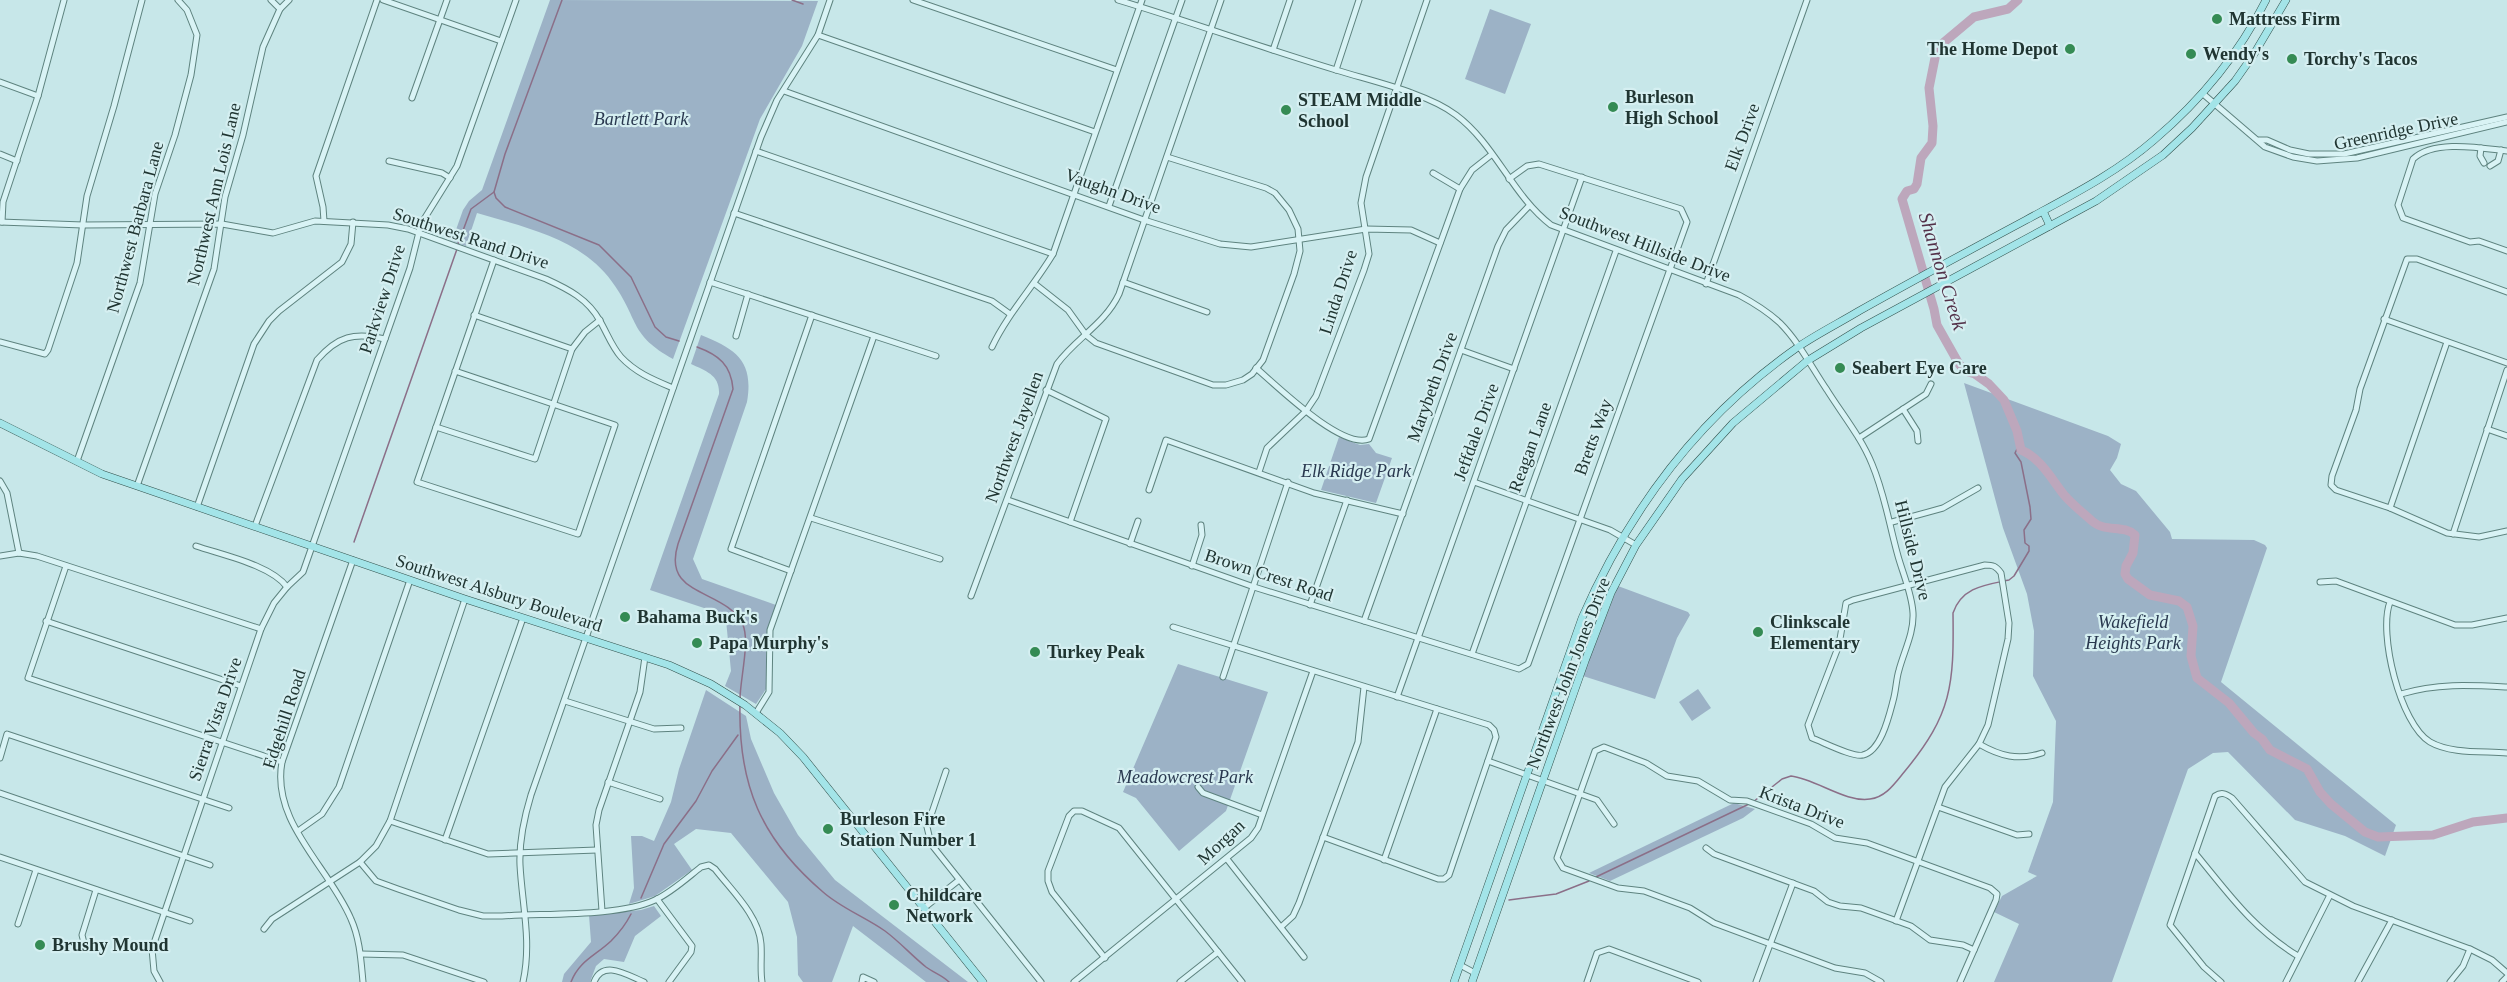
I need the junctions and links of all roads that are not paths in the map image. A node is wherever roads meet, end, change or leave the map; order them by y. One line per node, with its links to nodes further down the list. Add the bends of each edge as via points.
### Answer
1 (64, 0): 35 (street)
2 (142, 0): 65 (street, via 87,195)
3 (178, 0): 66 (street, Northwest Barbara Lane, via 193,21 196,49)
4 (271, 0): 22 (street)
5 (289, 0): 22 (street)
6 (376, 0): 61 (street, via 315,176)
7 (383, 0): 24 (street)
8 (447, 0): 24 (street)
9 (516, 0): 27 (street, Parkview Drive)
10 (830, 0): 26 (street)
11 (913, 0): 29 (street)
12 (1118, 0): 21 (street, Southwest Hillside Drive)
13 (1182, 0): 23 (street)
14 (1221, 0): 25 (street, Northwest Jayellen)
15 (1290, 0): 28 (street)
16 (1359, 0): 30 (street)
17 (1428, 0): 32 (street, Linda Drive)
18 (1807, 0): 81 (street, Elk Drive)
19 (2266, 0): 34 (main road, Northwest John Jones Drive, via 2242,42)
20 (2286, 0): 37 (main road, Northwest John Jones Drive, via 2254,54)
21 (1141, 3): 23 (street, Southwest Hillside Drive); 29 (street)
22 (279, 9): 64 (street, Northwest Ann Lois Lane, via 263,47 225,196)
23 (1176, 19): 25 (street, Southwest Hillside Drive); 56 (street)
24 (440, 20): 27 (street); 36 (street)
25 (1210, 31): 28 (street, Southwest Hillside Drive); 47 (street, Northwest Jayellen)
26 (818, 35): 33 (street); 40 (street)
27 (501, 41): 52 (street, Parkview Drive)
28 (1273, 50): 30 (street, Southwest Hillside Drive)
29 (1117, 70): 40 (street)
30 (1336, 70): 32 (street, Southwest Hillside Drive)
31 (0, 82): 35 (street)
32 (1396, 90): 46 (street, Southwest Hillside Drive, via 1428,100 1456,115); 68 (street, Linda Drive, via 1366,177 1361,204)
33 (784, 91): 43 (street); 55 (street, Vaughn Drive)
34 (2202, 93): 37 (street, Greenridge Drive); 58 (main road, Northwest John Jones Drive, via 2122,165)
35 (38, 96): 48 (street)
36 (412, 98)
37 (2215, 105): 41 (street, Greenridge Drive); 67 (main road, Northwest John Jones Drive, via 2163,155 2130,180)
38 (2507, 117): 41 (street, Greenridge Drive, via 2362,152 2334,155 2301,152)
39 (2507, 122): 41 (street, Greenridge Drive, via 2337,161 2293,157 2265,147)
40 (1095, 132): 55 (street)
41 (2259, 140)
42 (2481, 148): 44 (street); 44 (street, via 2480,156 2487,164 2498,161); 74 (street, via 2454,145 2415,156 2398,209 2403,218)
43 (756, 151): 59 (street); 75 (street)
44 (2504, 151)
45 (0, 154): 48 (street)
46 (1491, 155): 53 (street, Southwest Hillside Drive); 54 (street, via 1472,170)
47 (1167, 157): 60 (street, Northwest Jayellen); 71 (street, via 1275,193 1289,210)
48 (17, 161): 62 (street, via 3,202)
49 (389, 161): 52 (street)
50 (1433, 173): 54 (street)
51 (1582, 177): 53 (street, via 1533,164); 69 (street, Jeffdale Drive); 77 (street, Bretts Way, via 1682,209 1687,222)
52 (450, 178): 70 (street, Parkview Drive, via 426,215)
53 (1509, 179): 57 (street, Southwest Hillside Drive)
54 (1460, 189): 72 (street)
55 (1074, 193): 56 (street, Vaughn Drive); 75 (street)
56 (1109, 206): 60 (street, Vaughn Drive)
57 (1529, 206): 69 (street, Southwest Hillside Drive); 99 (street, Marybeth Drive, via 1506,230 1498,246)
58 (2043, 211): 67 (main road); 96 (main road, Northwest John Jones Drive)
59 (734, 213): 78 (street); 85 (street, via 992,301)
60 (1144, 220): 71 (street, Vaughn Drive, via 1221,244 1251,247); 79 (street, Northwest Jayellen)
61 (324, 221): 63 (street, Southwest Rand Drive); 64 (street, Southwest Rand Drive, via 273,233)
62 (1, 222): 65 (street, Southwest Rand Drive)
63 (353, 222): 70 (street, Southwest Rand Drive, via 397,226); 130 (street, via 351,244 342,262 279,311 254,344)
64 (222, 224): 66 (street, Southwest Rand Drive); 124 (street, Northwest Ann Lois Lane, via 214,269)
65 (83, 225): 66 (street, Southwest Rand Drive); 94 (street, via 77,263 48,350 45,354)
66 (149, 225): 119 (street, Northwest Barbara Lane, via 140,283)
67 (2050, 226): 101 (main road, Northwest John Jones Drive)
68 (1366, 229): 71 (street, Vaughn Drive); 72 (street, Vaughn Drive, via 1411,231); 112 (street, Linda Drive, via 1369,254 1364,270 1323,382)
69 (1563, 231): 73 (street, Southwest Hillside Drive); 104 (street, Jeffdale Drive)
70 (419, 234): 76 (street, Southwest Rand Drive); 93 (street, Parkview Drive)
71 (1299, 239): 103 (street, via 1294,274)
72 (1440, 243): 112 (street, via 1370,437 1360,441 1331,430)
73 (1617, 250): 77 (street, Southwest Hillside Drive); 129 (street, Reagan Lane)
74 (2507, 251)
75 (1053, 254): 80 (street)
76 (494, 260): 86 (street); 89 (street, Southwest Rand Drive, via 567,288)
77 (1670, 270): 81 (street, Southwest Hillside Drive); 134 (street, Bretts Way)
78 (710, 282): 83 (street); 108 (street)
79 (1123, 282): 84 (street); 90 (street, Northwest Jayellen, via 1106,316)
80 (1035, 284): 85 (street); 90 (street, via 1068,310)
81 (1706, 284): 96 (street, Southwest Hillside Drive, via 1760,306)
82 (2507, 292): 88 (street, via 2417,259 2407,259)
83 (748, 294): 87 (street); 91 (street)
84 (1207, 312)
85 (1010, 314): 97 (street)
86 (474, 315): 98 (street); 106 (street)
87 (812, 315): 92 (street); 153 (street, via 731,549)
88 (2384, 319): 95 (street); 131 (street, via 2331,485)
89 (600, 320): 98 (street); 108 (street, Southwest Rand Drive, via 620,356 634,369)
90 (1086, 335): 103 (street, via 1112,351 1213,385 1243,380); 109 (street, Northwest Jayellen, via 1057,364)
91 (736, 336)
92 (874, 336): 100 (street); 133 (street)
93 (385, 339): 139 (street, via 352,335 316,360); 146 (street, Parkview Drive)
94 (0, 342)
95 (2447, 342): 102 (street); 131 (street)
96 (1798, 346): 101 (street, Southwest Hillside Drive); 142 (main road, Northwest John Jones Drive, via 1729,403 1689,444 1650,493)
97 (992, 347)
98 (572, 349): 110 (street)
99 (1461, 350): 104 (street); 132 (street, Marybeth Drive)
100 (936, 356)
101 (1807, 361): 117 (street, Hillside Drive); 144 (main road, Northwest John Jones Drive, via 1763,396 1700,458)
102 (2507, 363)
103 (1257, 368): 112 (street)
104 (1514, 369): 123 (street, Jeffdale Drive)
105 (2507, 370): 115 (street)
106 (455, 371): 110 (street); 114 (street)
107 (1931, 384): 111 (street, via 1926,394)
108 (673, 388): 170 (street)
109 (1046, 390): 127 (street, Northwest Jayellen); 136 (street, via 1106,419)
110 (552, 405): 114 (street, via 535,459); 114 (street, via 615,425 578,534 417,483)
111 (1903, 409): 117 (street); 118 (street, via 1917,431)
112 (1306, 411): 120 (street, Linda Drive, via 1267,448)
113 (0, 423): 119 (main road, Southwest Alsbury Boulevard)
114 (436, 427)
115 (2487, 429): 116 (street); 141 (street)
116 (2507, 436)
117 (1859, 438): 137 (street, Hillside Drive, via 1873,464)
118 (1918, 441)
119 (77, 461): 124 (main road, Southwest Alsbury Boulevard)
120 (1259, 472): 122 (street); 126 (street, via 1166,440)
121 (0, 481): 147 (street, via 7,493)
122 (1288, 482): 128 (street); 158 (street)
123 (1474, 482): 129 (street); 169 (street, Jeffdale Drive)
124 (137, 486): 130 (main road, Southwest Alsbury Boulevard)
125 (1978, 488): 137 (street, via 1943,508)
126 (1149, 489)
127 (1008, 500): 136 (street, Brown Crest Road); 159 (street, Northwest Jayellen)
128 (1347, 500): 132 (street); 162 (street)
129 (1526, 501): 134 (street); 172 (street, Reagan Lane)
130 (197, 507): 139 (main road, Southwest Alsbury Boulevard)
131 (2390, 508): 141 (street)
132 (1403, 514): 166 (street, Marybeth Drive)
133 (811, 518): 149 (street); 153 (street)
134 (1579, 519): 142 (street); 174 (street, Bretts Way)
135 (1138, 521): 143 (street)
136 (1070, 522): 143 (street, Brown Crest Road)
137 (1892, 522): 156 (street, Hillside Drive)
138 (1201, 525): 152 (street, via 1202,535)
139 (255, 526): 146 (main road, Southwest Alsbury Boulevard)
140 (2507, 531): 141 (street, via 2479,537)
141 (2453, 534)
142 (1623, 536): 144 (street); 195 (main road, Northwest John Jones Drive, via 1582,618)
143 (1130, 544): 152 (street, Brown Crest Road)
144 (1636, 545): 196 (main road, Northwest John Jones Drive, via 1607,603)
145 (196, 546): 157 (street, via 266,570)
146 (313, 546): 150 (main road, Southwest Alsbury Boulevard); 157 (street, Sierra Vista Drive, via 303,572)
147 (19, 553): 148 (street); 151 (street)
148 (0, 556)
149 (940, 559)
150 (353, 560): 154 (main road, Southwest Alsbury Boulevard); 193 (street, Edgehill Road)
151 (66, 566): 165 (street); 168 (street)
152 (1192, 566): 158 (street, Brown Crest Road)
153 (791, 571): 184 (street, via 770,630 769,692)
154 (410, 580): 160 (main road, Southwest Alsbury Boulevard); 208 (street, via 339,786 322,813)
155 (2320, 582): 161 (street, via 2336,581)
156 (1906, 585): 156 (street, Hillside Drive, via 1913,611 1912,627 1881,738 1863,756 1812,738 1808,725 1839,645 1846,603); 188 (street, via 1985,565 1994,565 2001,573 2008,639 1988,725)
157 (287, 587): 168 (street, Sierra Vista Drive)
158 (1254, 587): 162 (street, Brown Crest Road); 171 (street)
159 (971, 596)
160 (465, 599): 163 (main road, Southwest Alsbury Boulevard); 206 (street)
161 (2390, 602): 164 (street, via 2455,625); 180 (street, via 2385,624 2392,675)
162 (1310, 605): 166 (street, Brown Crest Road)
163 (523, 618): 170 (main road, Southwest Alsbury Boulevard); 211 (street)
164 (2507, 618)
165 (46, 621): 177 (street); 187 (street, via 28,678)
166 (1364, 621): 169 (street, Brown Crest Road)
167 (1173, 627): 171 (street)
168 (261, 629): 177 (street, Sierra Vista Drive)
169 (1418, 637): 172 (street, Brown Crest Road); 181 (street, Jeffdale Drive)
170 (587, 639): 173 (main road, Southwest Alsbury Boulevard); 182 (street)
171 (1233, 646): 175 (street); 176 (street)
172 (1472, 654): 174 (street, Brown Crest Road)
173 (645, 657): 184 (main road, Southwest Alsbury Boulevard, via 669,664); 185 (street, via 640,692)
174 (1524, 668)
175 (1313, 671): 178 (street); 205 (street, Morgan)
176 (1223, 677)
177 (241, 686): 187 (street, Sierra Vista Drive)
178 (1364, 687): 181 (street); 210 (street, via 1358,741)
179 (2507, 687): 180 (street, via 2450,684)
180 (2401, 694): 190 (street, via 2412,723 2428,741 2447,748)
181 (1397, 697): 183 (street)
182 (565, 701): 185 (street); 214 (street, via 525,816)
183 (1437, 709): 192 (street, via 1489,725 1496,737); 219 (street)
184 (756, 713): 231 (main road, Southwest Alsbury Boulevard, via 803,757)
185 (629, 721): 186 (street, via 654,729); 197 (street)
186 (681, 728)
187 (224, 742): 193 (street); 202 (street, Sierra Vista Drive)
188 (1979, 744): 189 (street, via 2012,758); 203 (street, via 1949,780)
189 (2043, 753)
190 (2507, 753)
191 (0, 758): 202 (street, via 7,734)
192 (1488, 760): 195 (street); 219 (street, via 1449,875 1438,879)
193 (282, 762): 208 (street, Edgehill Road, via 281,793)
194 (946, 771): 224 (street, via 927,826 931,844)
195 (1527, 774): 196 (street); 250 (main road, Northwest John Jones Drive)
196 (1543, 781): 199 (street); 251 (main road, Northwest John Jones Drive)
197 (608, 782): 201 (street); 213 (street, via 598,817)
198 (1198, 787): 205 (street, via 1203,794)
199 (1580, 792): 207 (street, via 1597,800); 220 (street, Krista Drive, via 1594,751 1604,747 1667,776 1698,781 1730,800 1747,801 1811,824 1834,837 1857,840); 241 (street, via 1557,858 1559,864 1618,888 1644,891 1690,908 1714,923)
200 (0, 793): 216 (street)
201 (660, 799)
202 (203, 800): 204 (street); 216 (street, Sierra Vista Drive)
203 (1938, 807): 209 (street, via 2017,835); 220 (street)
204 (229, 808)
205 (1262, 815): 218 (street, Morgan, via 1251,838)
206 (390, 821): 211 (street); 221 (street, via 376,846)
207 (1614, 824)
208 (298, 831): 225 (street, Edgehill Road)
209 (2029, 834)
210 (1323, 837): 219 (street); 239 (street, via 1293,916)
211 (445, 840): 214 (street, via 489,854)
212 (1706, 848): 226 (street)
213 (597, 850): 214 (street); 232 (street)
214 (520, 854): 234 (street)
215 (2196, 854): 228 (street, via 2215,796 2226,794 2306,882); 247 (street, via 2255,925); 275 (street, via 2170,925)
216 (184, 856): 222 (street); 233 (street, Sierra Vista Drive)
217 (0, 857): 223 (street)
218 (1227, 859): 230 (street, Morgan); 239 (street)
219 (1384, 860)
220 (1918, 861): 237 (street); 244 (street, Krista Drive, via 1997,894)
221 (360, 862): 225 (street); 234 (street, via 376,881 459,910 483,916)
222 (210, 865)
223 (36, 870): 227 (street); 238 (street)
224 (959, 880): 231 (street); 264 (street)
225 (330, 882): 240 (street, via 272,919); 246 (street, Edgehill Road, via 351,918)
226 (1793, 883): 237 (street, via 1828,902 1861,908); 241 (street)
227 (96, 890): 233 (street); 242 (street, via 82,935)
228 (2330, 895): 235 (street); 247 (street)
229 (657, 899): 232 (street, via 620,910); 260 (street, via 692,946); 261 (street, via 701,867 709,865 715,869 758,929)
230 (1177, 900): 245 (street); 249 (street, Morgan); 249 (street, via 1119,828 1074,811 1052,860 1048,881 1052,892)
231 (924, 908): 263 (main road, Southwest Alsbury Boulevard)
232 (602, 910): 234 (street)
233 (164, 913): 236 (street); 254 (street, Sierra Vista Drive, via 152,953)
234 (526, 914): 257 (street)
235 (2392, 920): 243 (street); 277 (street)
236 (190, 921)
237 (1896, 921): 244 (street, via 1930,940)
238 (18, 924)
239 (1281, 927): 248 (street)
240 (264, 929)
241 (1770, 944): 272 (street); 273 (street, via 1835,968 1865,973)
242 (85, 947)
243 (2470, 949): 252 (street, via 2492,960); 278 (street)
244 (1974, 950): 274 (street)
245 (1218, 952): 266 (street); 267 (street)
246 (360, 954): 255 (street, Edgehill Road); 256 (street, via 403,955)
247 (2298, 956): 276 (street)
248 (1304, 957)
249 (1105, 958): 265 (street, Morgan)
250 (1460, 965): 251 (street); 268 (main road, Northwest John Jones Drive)
251 (1475, 972): 269 (main road, Northwest John Jones Drive)
252 (2507, 975): 279 (street)
253 (863, 979): 262 (street)
254 (160, 982)
255 (363, 982)
256 (484, 982)
257 (523, 982)
258 (594, 982): 259 (street, via 602,970 609,969)
259 (644, 982)
260 (669, 982)
261 (762, 982)
262 (874, 982)
263 (983, 982)
264 (1041, 982)
265 (1074, 982)
266 (1180, 982)
267 (1242, 982)
268 (1454, 982)
269 (1472, 982)
270 (1587, 982): 271 (street, via 1597,953 1609,949)
271 (1698, 982)
272 (1756, 982)
273 (1881, 982)
274 (1960, 982)
275 (2221, 982)
276 (2286, 982)
277 (2358, 982)
278 (2450, 982)
279 (2502, 982)

